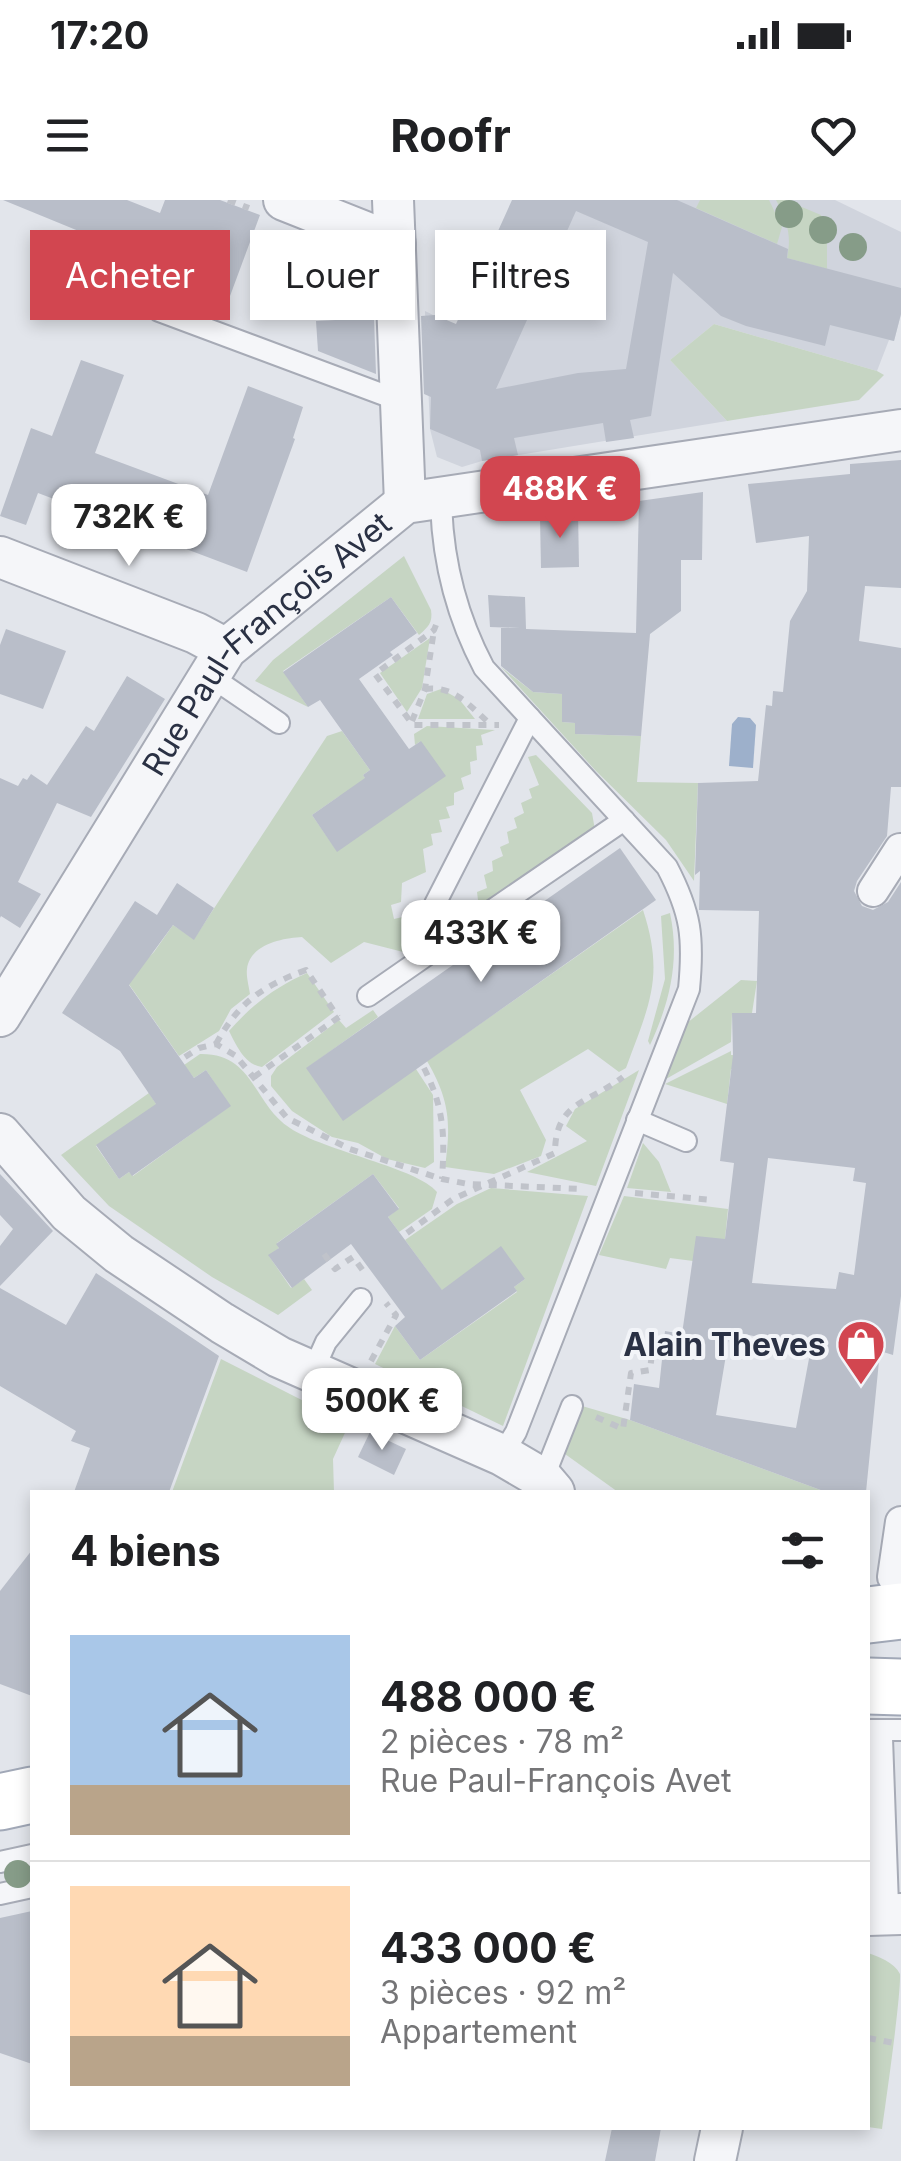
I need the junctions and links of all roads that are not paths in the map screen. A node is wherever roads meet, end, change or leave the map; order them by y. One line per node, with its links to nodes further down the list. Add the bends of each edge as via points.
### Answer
1 (284, 200): 3 (street)
2 (393, 200): 4 (street)
3 (360, 230)
4 (394, 230)
5 (182, 320): 7 (lane)
6 (399, 320): 7 (street)
7 (403, 402): 9 (street)
8 (901, 430): 9 (street)
9 (423, 501): 11 (street, Rue Paul-François Avet); 13 (lane, via 442,534 466,634)
10 (0, 557): 11 (street, via 196,633)
11 (218, 662): 12 (lane); 20 (street, Rue Paul-François Avet)
12 (279, 724)
13 (527, 724): 14 (lane); 18 (lane, via 435,904)
14 (624, 820): 18 (lane); 21 (lane, via 667,866 686,904 693,953 689,990)
15 (901, 836): 16 (street)
16 (900, 849): 17 (street)
17 (873, 891)
18 (450, 940): 19 (lane)
19 (368, 996)
20 (0, 1016)
21 (637, 1120): 23 (lane); 27 (lane)
22 (17, 1139): 25 (street, via 70,1213 119,1254 222,1323)
23 (686, 1142)
24 (362, 1299): 25 (lane, via 326,1342)
25 (313, 1372): 27 (street)
26 (578, 1409): 28 (lane)
27 (502, 1455): 28 (street)
28 (549, 1486)
29 (901, 1522): 30 (street)
30 (886, 1597)
31 (870, 1686): 32 (main road)
32 (901, 1687)
33 (882, 1733): 34 (street)
34 (889, 1772): 43 (street)
35 (30, 1794): 36 (main road)
36 (0, 1802)
37 (30, 1827): 38 (main road)
38 (0, 1834)
39 (30, 1855): 40 (lane)
40 (0, 1862)
41 (30, 1887): 42 (lane)
42 (0, 1894)
43 (884, 1912)
44 (722, 2130): 45 (street)
45 (715, 2161)

